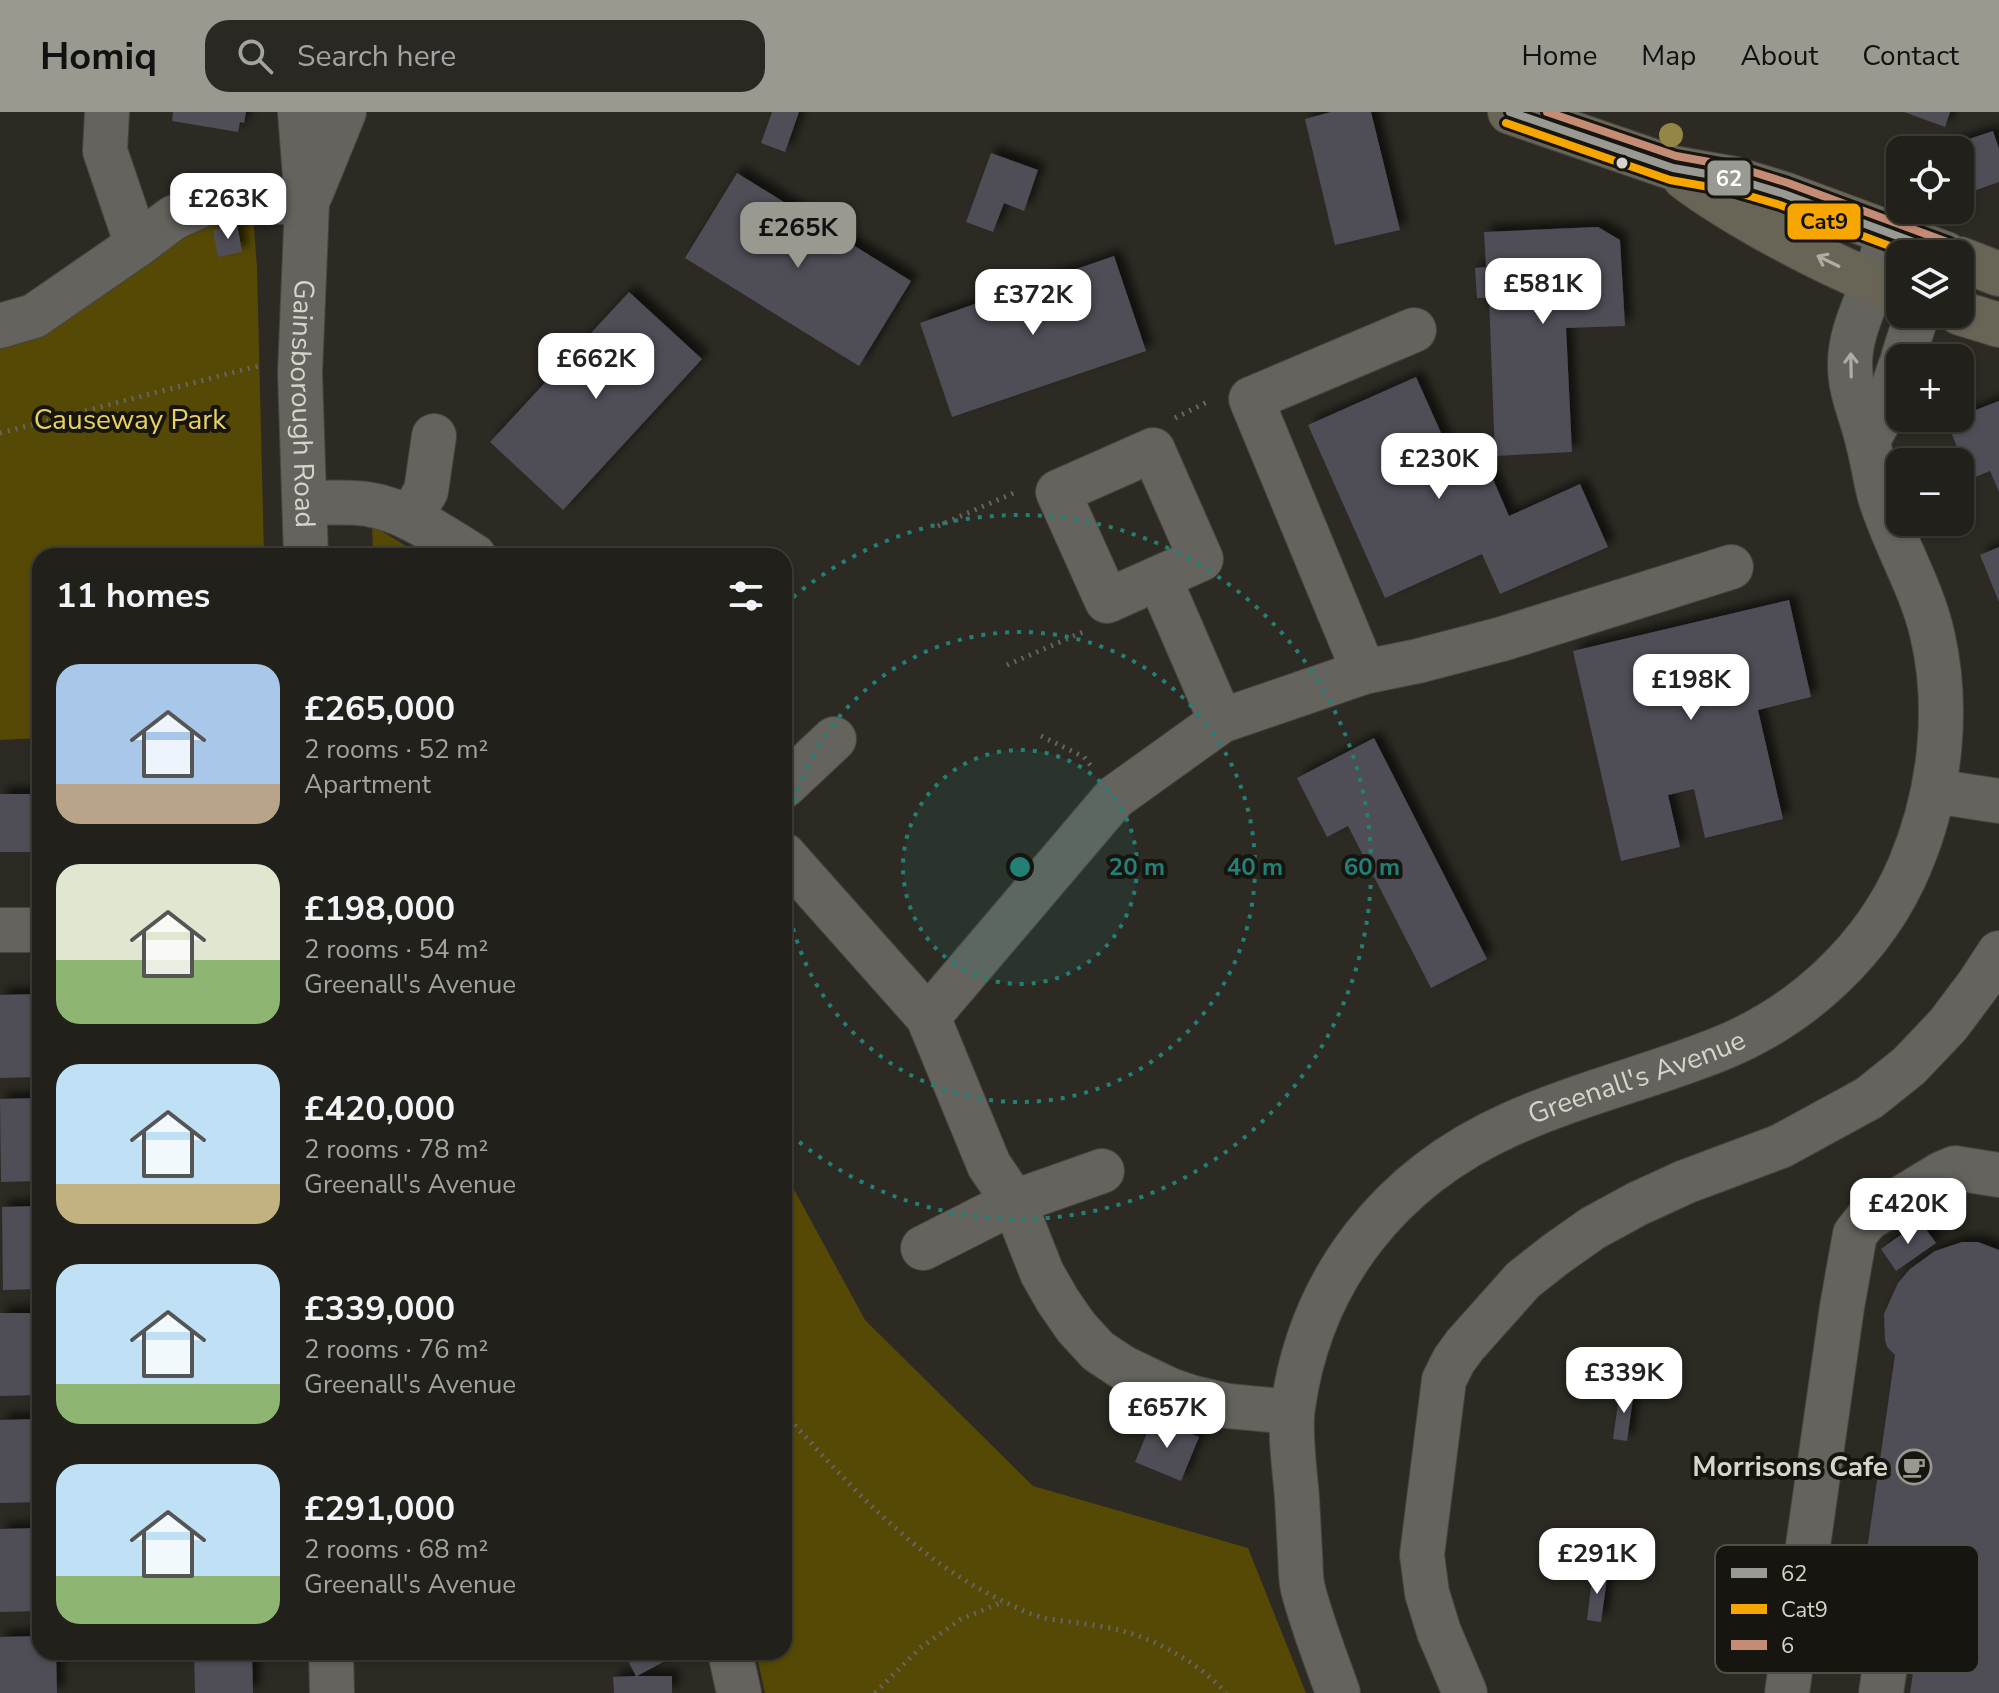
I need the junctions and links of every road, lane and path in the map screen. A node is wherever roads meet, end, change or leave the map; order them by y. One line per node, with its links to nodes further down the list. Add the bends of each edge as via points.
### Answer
1 (107, 112): 10 (street, via 105,151)
2 (300, 112): 6 (street, Gainsborough Road)
3 (344, 112): 6 (street, Gainsborough Road)
4 (1510, 112): 5 (highway)
5 (1673, 168): 7 (highway, via 1735,179); 13 (highway, one-way to 5, via 1792,244)
6 (307, 203): 10 (street, via 208,202 173,218); 26 (street, Gainsborough Road, via 300,373)
7 (1890, 233): 8 (street, Greenall's Avenue); 9 (highway)
8 (1889, 240)
9 (1908, 240)
10 (137, 245): 16 (street, via 34,316)
11 (1974, 265): 12 (highway)
12 (1999, 274)
13 (1886, 287): 23 (street, Greenall's Avenue, one-way to 13, via 1850,366 1855,330)
14 (1974, 317): 15 (highway)
15 (1999, 325)
16 (0, 326)
17 (1414, 330): 19 (street)
18 (265, 364): 21 (path)
19 (1251, 399): 24 (path, via 1213,400 1164,424); 35 (street)
20 (1886, 408): 23 (street)
21 (0, 433)
22 (434, 436): 27 (street, via 426,491)
23 (1868, 440): 40 (street, Greenall's Avenue, via 1880,497 1932,632 1941,713)
24 (1153, 450): 32 (street, via 1201,559); 33 (street, via 1058,492)
25 (997, 500): 28 (path)
26 (305, 503): 27 (street, via 358,502); 29 (street, Gainsborough Road)
27 (410, 518): 30 (street)
28 (938, 526)
29 (306, 548)
30 (461, 548)
31 (1731, 567): 35 (street, via 1502,639)
32 (1159, 578): 33 (street); 36 (street)
33 (1107, 601): 34 (path, via 1094,626)
34 (1007, 665)
35 (1364, 672): 36 (street)
36 (1221, 721): 41 (street)
37 (1041, 736): 41 (path, via 1084,757)
38 (834, 739): 39 (street)
39 (792, 778)
40 (1934, 791): 42 (street); 52 (street, Greenall's Avenue, via 1909,867 1890,904 1849,959 1801,1003 1717,1051 1510,1125 1453,1155 1395,1201 1370,1227 1330,1290 1300,1369)
41 (1115, 797): 47 (street)
42 (1999, 801)
43 (792, 864): 47 (street)
44 (0, 930): 45 (street)
45 (32, 930)
46 (1999, 953): 65 (street, via 1948,1025 1869,1098 1781,1146 1685,1182 1593,1228 1523,1280 1454,1360 1444,1380 1422,1555 1439,1632)
47 (928, 1017): 50 (street, via 989,1165)
48 (1102, 1171): 50 (street)
49 (1999, 1175): 54 (street, via 1955,1168 1867,1219 1855,1234)
50 (1014, 1202): 51 (street); 52 (street, via 1047,1283 1098,1351 1150,1381 1194,1398)
51 (923, 1248)
52 (1292, 1412): 64 (street, Greenall's Avenue, via 1302,1586)
53 (792, 1422): 55 (path, via 899,1532 951,1572)
54 (1808, 1545)
55 (1004, 1602): 62 (path, via 941,1633); 63 (path, via 1041,1617 1122,1631 1163,1647 1211,1676)
56 (331, 1660): 60 (street)
57 (732, 1660): 61 (street)
58 (1790, 1673): 66 (street)
59 (1884, 1673): 67 (street)
60 (332, 1693)
61 (739, 1693)
62 (875, 1693)
63 (1226, 1693)
64 (1338, 1693)
65 (1465, 1693)
66 (1787, 1693)
67 (1881, 1693)

